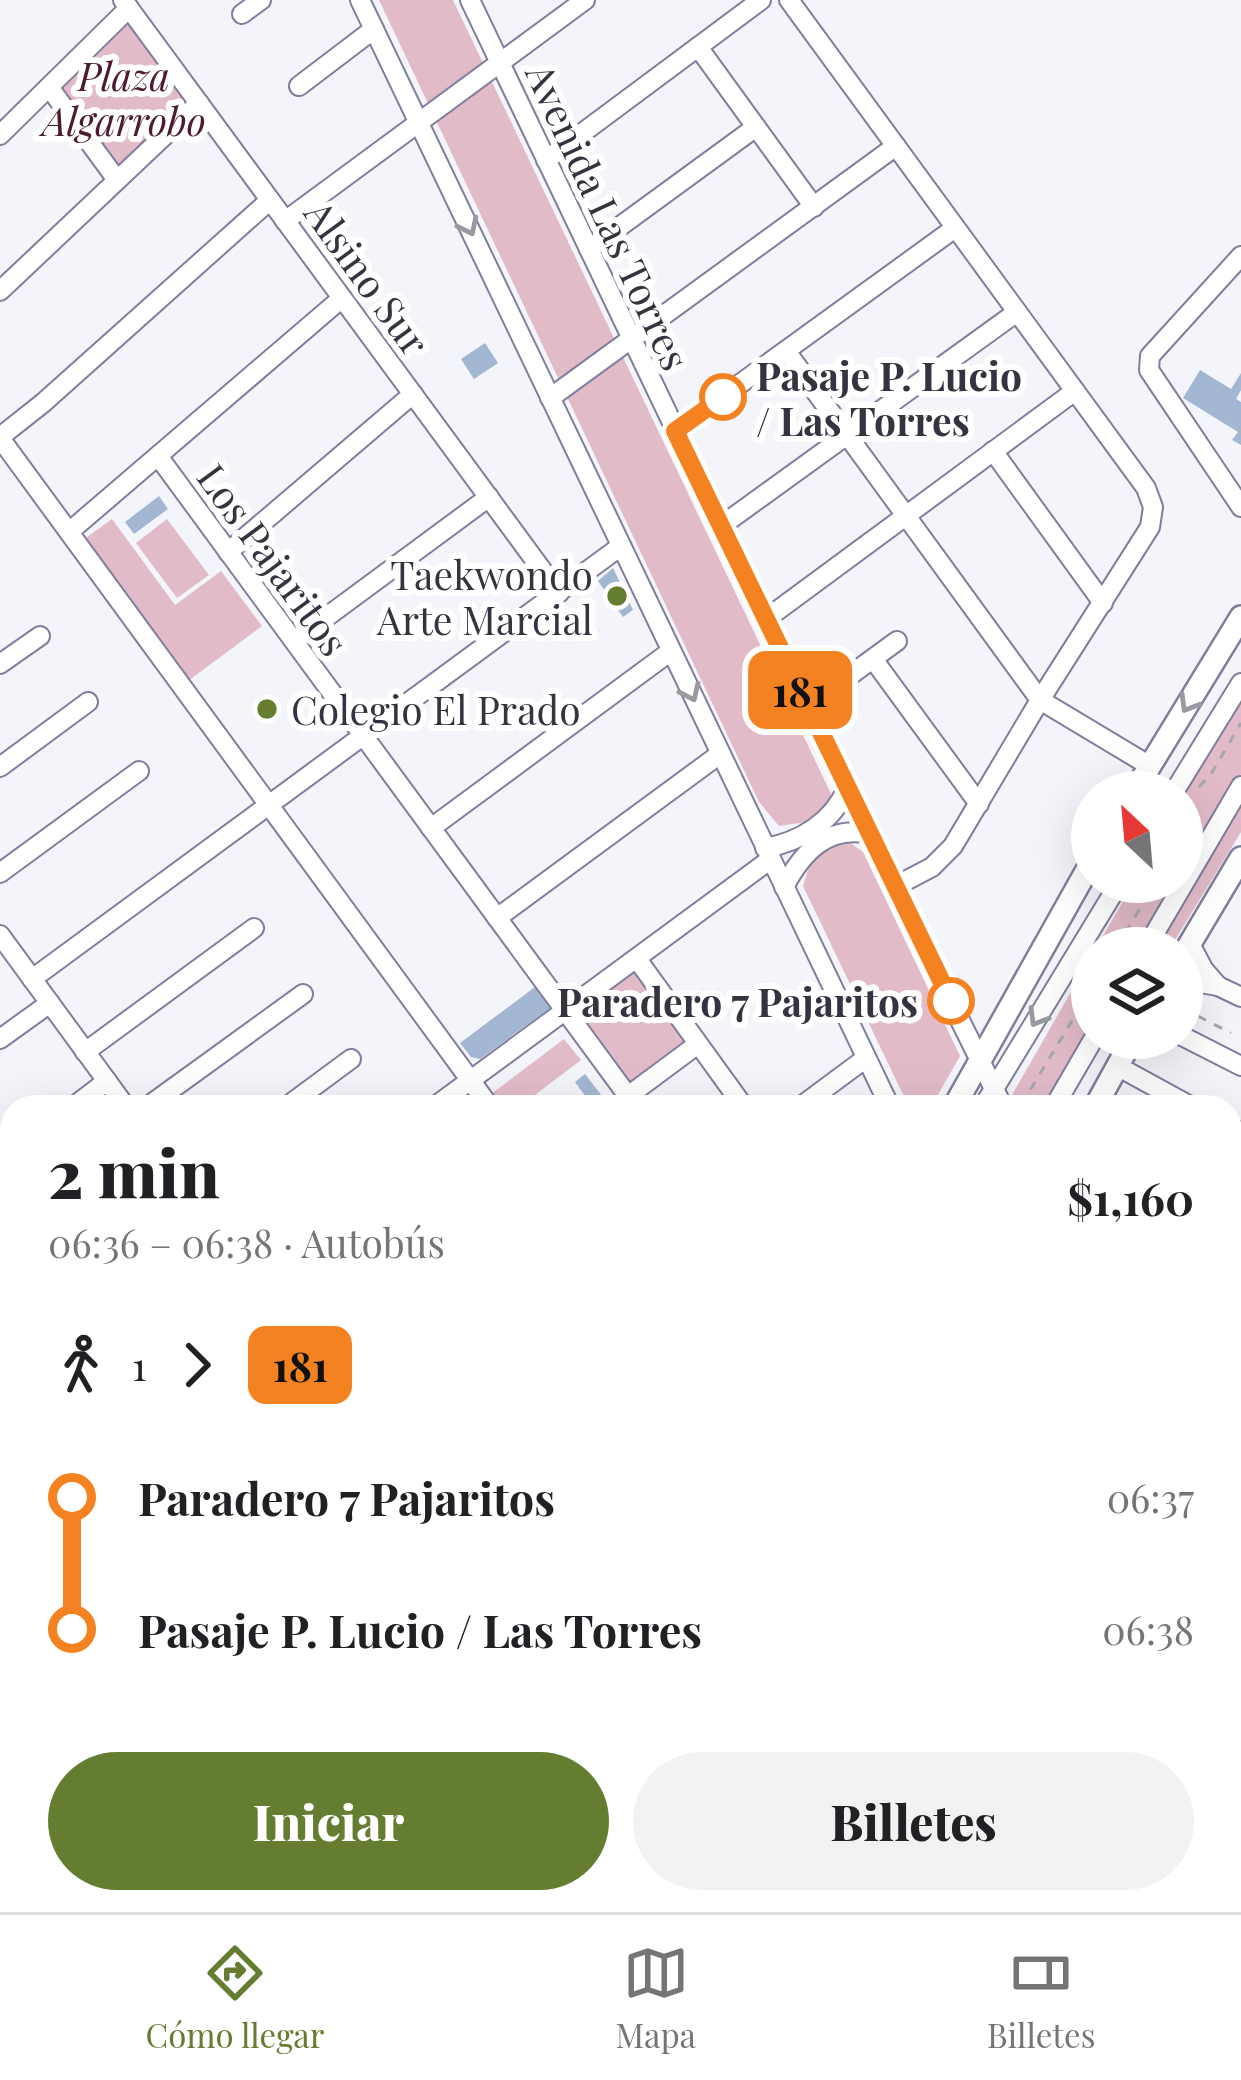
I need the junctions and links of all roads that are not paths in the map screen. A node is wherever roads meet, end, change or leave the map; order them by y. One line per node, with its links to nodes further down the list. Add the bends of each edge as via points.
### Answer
1 (261, 0): 8 (street)
2 (360, 0): 9 (street)
3 (470, 0): 11 (street, Avenida Las Torres)
4 (585, 0): 11 (street)
5 (761, 0): 10 (street)
6 (789, 0): 18 (street)
7 (126, 4): 13 (street); 14 (street, Alsino Sur)
8 (242, 14)
9 (374, 29): 12 (street); 15 (street)
10 (698, 47): 16 (street); 19 (street)
11 (500, 63): 15 (street); 19 (street, Avenida Las Torres)
12 (299, 86)
13 (49, 87): 17 (street); 20 (street)
14 (199, 103): 20 (street); 21 (street, Alsino Sur)
15 (418, 122): 23 (street); 34 (street, one-way to 34)
16 (756, 127): 22 (street); 25 (street)
17 (0, 136)
18 (896, 146): 22 (street); 24 (street)
19 (546, 160): 25 (street, Avenida Las Torres)
20 (117, 180): 27 (street)
21 (270, 200): 23 (street, Alsino Sur); 37 (street)
22 (814, 207): 30 (street)
23 (285, 220): 28 (street, Alsino Sur)
24 (955, 228): 29 (street); 31 (street)
25 (589, 250): 30 (street, Avenida Las Torres)
26 (1241, 256): 41 (street, via 1150,356 1149,370)
27 (0, 291)
28 (342, 298): 33 (street, Alsino Sur); 39 (street)
29 (1017, 312): 32 (street); 36 (street)
30 (632, 340): 34 (street); 35 (street, Avenida Las Torres)
31 (786, 351): 35 (street); 36 (street)
32 (1075, 391): 38 (street); 48 (street, via 1154,507)
33 (413, 394): 40 (street, Alsino Sur); 46 (street)
34 (550, 398): 45 (street)
35 (675, 431): 43 (street, Avenida Las Torres)
36 (848, 435): 42 (street); 43 (street)
37 (0, 438): 44 (street)
38 (993, 451): 42 (street); 48 (street)
39 (158, 456): 44 (street); 46 (street, Los Pajaritos)
40 (489, 497): 47 (street, Alsino Sur); 52 (street)
41 (1241, 507)
42 (907, 514): 50 (street); 58 (street)
43 (722, 526): 50 (street, Avenida Las Torres)
44 (69, 532): 71 (street)
45 (621, 546): 47 (street); 54 (street)
46 (228, 552): 52 (street, Los Pajaritos)
47 (559, 592): 61 (street)
48 (1103, 603): 58 (street)
49 (1241, 616): 63 (main road, one-way to 63)
50 (766, 619): 60 (street, Avenida Las Torres)
51 (40, 636): 56 (street)
52 (293, 641): 61 (street, Los Pajaritos)
53 (897, 641): 55 (street)
54 (671, 651): 62 (street, one-way to 62); 72 (street)
55 (873, 659): 60 (street); 70 (street)
56 (0, 664)
57 (1241, 682): 67 (street)
58 (1040, 700): 63 (street); 70 (street)
59 (88, 702): 64 (street)
60 (808, 706): 69 (street, Avenida Las Torres)
61 (363, 736): 71 (street); 72 (street, Los Pajaritos)
62 (720, 754): 74 (street); 81 (street)
63 (1150, 766): 66 (main road)
64 (0, 767)
65 (139, 771): 76 (street)
66 (1147, 771)
67 (1195, 771)
68 (1241, 786): 82 (street)
69 (847, 788): 73 (street, Avenida Las Torres); 74 (street, via 808,833)
70 (979, 804): 78 (street, via 947,854)
71 (268, 805): 88 (street); 106 (street)
72 (431, 828): 81 (street, Los Pajaritos)
73 (869, 834): 77 (street, via 819,842); 78 (street, Avenida Las Torres)
74 (768, 854): 77 (street); 86 (street)
75 (1241, 858): 83 (main road)
76 (0, 873)
77 (784, 887): 99 (street)
78 (894, 887): 101 (street, Avenida Las Torres)
79 (1071, 899): 101 (main road)
80 (1108, 903): 121 (street, one-way to 121)
81 (497, 918): 94 (street, Los Pajaritos)
82 (1158, 927)
83 (1200, 927)
84 (254, 928): 98 (street)
85 (0, 935): 88 (street)
86 (637, 958): 94 (street); 96 (street)
87 (1203, 969): 90 (street)
88 (32, 979): 93 (street)
89 (1203, 984): 90 (street)
90 (1218, 986): 92 (street)
91 (303, 994): 110 (street)
92 (1241, 998)
93 (50, 1003): 95 (street); 98 (street)
94 (565, 1011): 106 (street); 114 (street, Los Pajaritos)
95 (0, 1040)
96 (698, 1044): 115 (street); 116 (street)
97 (1203, 1047): 105 (street)
98 (86, 1052): 107 (street)
99 (866, 1058): 117 (street); 118 (street)
100 (351, 1059): 111 (street)
101 (979, 1059): 119 (main road); 120 (street, Avenida Las Torres)
102 (1082, 1059): 122 (street)
103 (1121, 1059): 104 (main road)
104 (1117, 1066): 123 (main road); 124 (street)
105 (1241, 1066)
106 (470, 1080): 112 (street); 113 (street)
107 (107, 1081): 108 (street); 109 (street)
108 (89, 1095)
109 (117, 1095)
110 (164, 1095)
111 (302, 1095)
112 (450, 1095)
113 (481, 1095)
114 (627, 1095)
115 (640, 1095)
116 (735, 1095)
117 (816, 1095)
118 (884, 1095)
119 (960, 1095)
120 (997, 1095)
121 (1001, 1095)
122 (1061, 1095)
123 (1101, 1095)
124 (1170, 1095)

